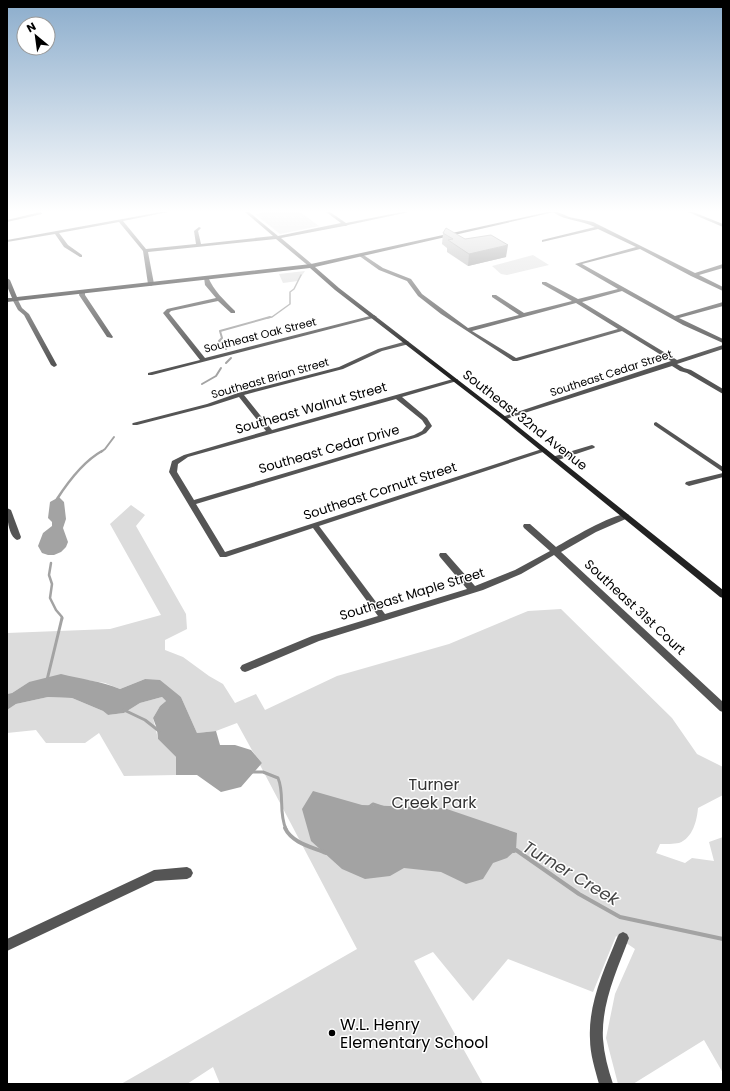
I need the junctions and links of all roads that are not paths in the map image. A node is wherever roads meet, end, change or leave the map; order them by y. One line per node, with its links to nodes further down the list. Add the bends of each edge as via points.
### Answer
1 (147, 263): 13 (street)
2 (307, 263): 7 (street)
3 (325, 263): 7 (main road)
4 (372, 263): 28 (street, via 409,280 419,294)
5 (582, 263): 14 (street, via 578,264)
6 (669, 263): 9 (street)
7 (311, 266): 10 (main road); 25 (main road, Southeast 32nd Avenue)
8 (723, 266): 9 (street)
9 (693, 275): 15 (street)
10 (206, 278): 13 (main road); 19 (street)
11 (7, 280): 18 (main road)
12 (544, 283): 21 (street)
13 (151, 284): 16 (main road)
14 (623, 289): 21 (street); 26 (street)
15 (723, 289)
16 (82, 292): 18 (main road); 29 (street)
17 (494, 296): 24 (street)
18 (14, 299): 20 (main road); 35 (street, via 26,314)
19 (219, 299): 23 (street); 33 (street, via 169,310 166,313)
20 (7, 300)
21 (577, 301): 24 (street); 27 (street)
22 (723, 304): 26 (street)
23 (233, 312)
24 (524, 316): 28 (street)
25 (374, 317): 31 (main road, Southeast 32nd Avenue); 33 (street, Southeast Oak Street)
26 (674, 318): 30 (street)
27 (623, 329): 28 (street, via 515,360); 34 (street)
28 (468, 330)
29 (110, 336)
30 (723, 341)
31 (407, 343): 37 (main road, Southeast 32nd Avenue); 39 (street, Southeast Brian Street, via 380,350 341,368)
32 (723, 347): 34 (street, Southeast Cedar Street)
33 (203, 360): 36 (street, Southeast Oak Street)
34 (675, 362): 38 (street, via 682,370 689,371); 41 (street, Southeast Cedar Street)
35 (54, 365)
36 (150, 374)
37 (454, 380): 40 (street, Southeast Walnut Street); 41 (main road, Southeast 32nd Avenue)
38 (723, 392)
39 (240, 394): 42 (street, Southeast Brian Street, via 209,405); 44 (street)
40 (397, 396): 44 (street, Southeast Walnut Street); 51 (street, Southeast Cedar Drive, via 425,419 429,426 424,432)
41 (504, 418): 46 (main road, Southeast 32nd Avenue)
42 (135, 424)
43 (656, 424): 48 (street)
44 (270, 432): 51 (street, Southeast Walnut Street, via 186,456 175,463 173,472)
45 (592, 447): 47 (street)
46 (544, 450): 47 (main road, Southeast 32nd Avenue); 54 (street, Southeast Cornutt Street)
47 (555, 459): 53 (main road, Southeast 32nd Avenue)
48 (723, 470)
49 (723, 475): 50 (street)
50 (688, 484)
51 (192, 503): 54 (street, Southeast Cornutt Street, via 224,555)
52 (7, 510): 56 (street)
53 (625, 516): 57 (street, Southeast Maple Street, via 583,534); 60 (main road, Southeast 32nd Avenue)
54 (315, 526): 61 (street)
55 (527, 526): 57 (street, Southeast 31st Court)
56 (16, 537)
57 (555, 551): 59 (street, Southeast Maple Street, via 513,574); 63 (street, Southeast 31st Court)
58 (443, 555): 59 (street)
59 (473, 590): 61 (street, Southeast Maple Street)
60 (723, 595)
61 (384, 618): 62 (street, Southeast Maple Street, via 324,636)
62 (245, 668)
63 (723, 708)
64 (187, 873): 66 (street, via 154,876)
65 (623, 938): 67 (street, via 599,1008 596,1030 598,1054)
66 (7, 945)
67 (606, 1084)

